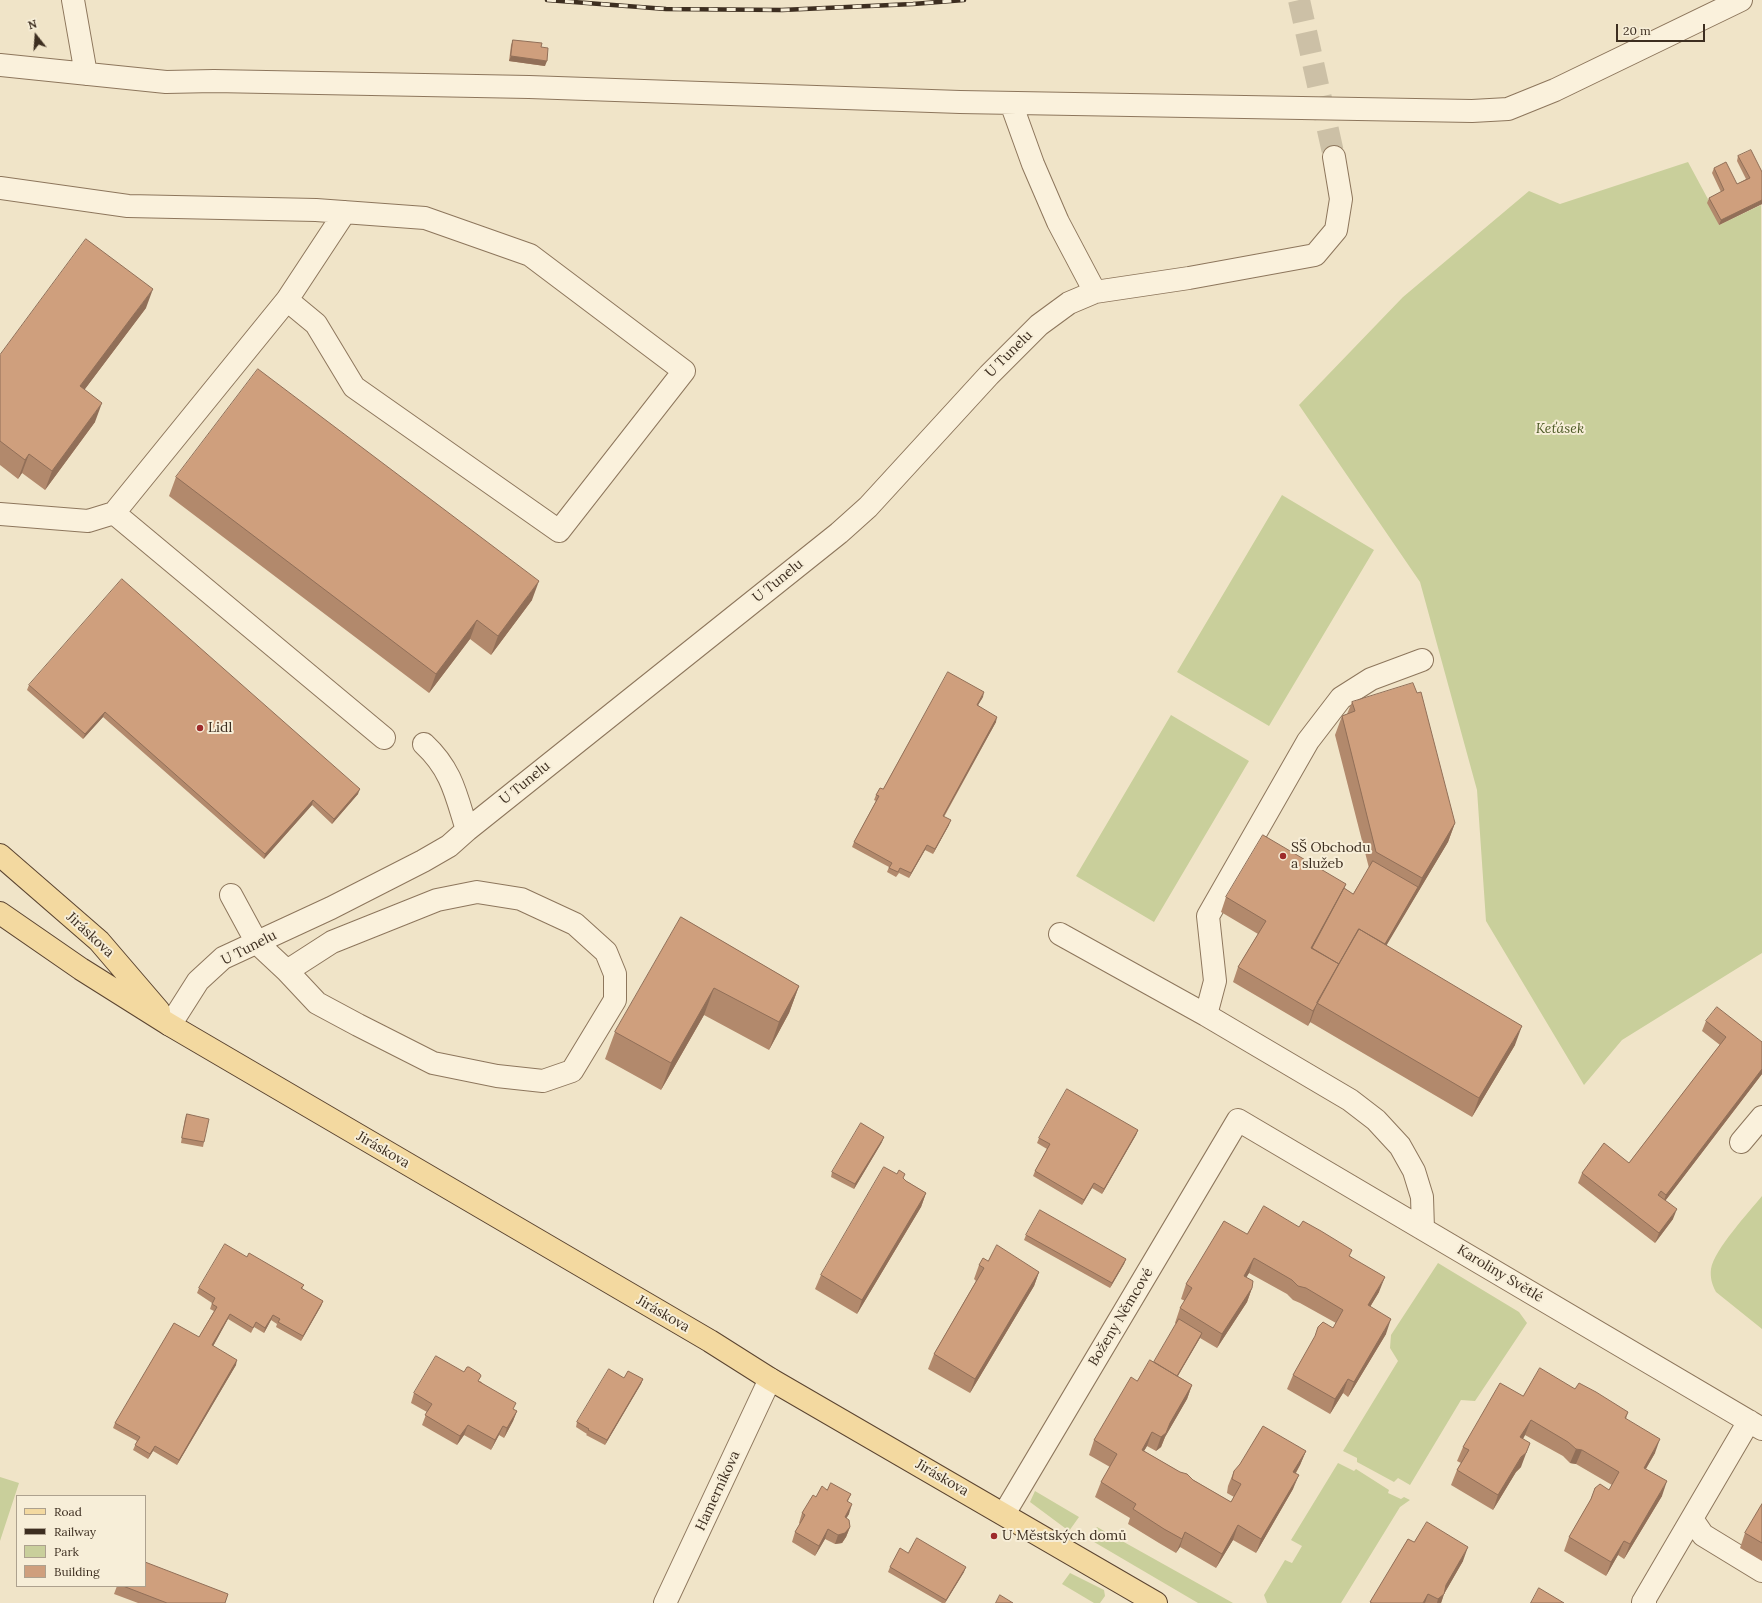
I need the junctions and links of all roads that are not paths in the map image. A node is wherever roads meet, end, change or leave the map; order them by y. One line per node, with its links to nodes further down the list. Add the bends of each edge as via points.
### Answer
1 (73, 0): 4 (street)
2 (1741, 0): 5 (street, via 1555,90 1508,109 1472,112)
3 (0, 65): 4 (street)
4 (86, 74): 5 (street, via 166,82 529,86)
5 (1012, 103): 9 (street, via 1033,164)
6 (1334, 157): 9 (street, U Tunelu, via 1341,199 1336,230 1315,255)
7 (0, 188): 8 (street, via 128,206)
8 (345, 212): 10 (street); 10 (street, via 425,218 530,255 684,371 559,531 354,387 316,324)
9 (1095, 292): 16 (street, U Tunelu, via 1069,303 1039,325 989,375 868,507 839,533)
10 (287, 300): 11 (street)
11 (114, 513): 12 (street, via 88,521); 14 (street)
12 (0, 514)
13 (1422, 660): 23 (street, via 1371,679 1341,698 1308,741 1208,916 1215,981)
14 (384, 738)
15 (424, 744): 16 (street, via 446,769)
16 (467, 830): 21 (street, U Tunelu, via 449,846 423,861)
17 (0, 854): 24 (main road, Jiráskova, via 113,955)
18 (231, 895): 21 (street)
19 (0, 913): 24 (main road, Jiráskova, via 81,969)
20 (1060, 934): 23 (street)
21 (257, 942): 22 (street); 24 (street, U Tunelu, via 223,958 198,981)
22 (287, 971): 22 (street, via 332,942 437,900 477,892 521,899 574,924 606,952 615,974 615,1000 572,1071 543,1081 497,1076 433,1063 317,1003)
23 (1206, 1015): 28 (street, via 1350,1100 1376,1120 1400,1146 1414,1171 1422,1197)
24 (170, 1025): 29 (main road, Jiráskova, via 710,1341)
25 (1762, 1117): 27 (street)
26 (1238, 1120): 28 (street, Karoliny Světlé); 31 (street, Boženy Němcové)
27 (1741, 1142)
28 (1423, 1229): 30 (street, Karoliny Světlé)
29 (770, 1379): 31 (main road, Jiráskova); 34 (street, Hamerníkova)
30 (1755, 1425): 32 (street)
31 (1004, 1514): 35 (main road, Jiráskova)
32 (1692, 1519): 33 (street, via 1703,1535); 36 (street, via 1643,1602)
33 (1762, 1571)
34 (665, 1603)
35 (1156, 1603)
36 (1645, 1603)

